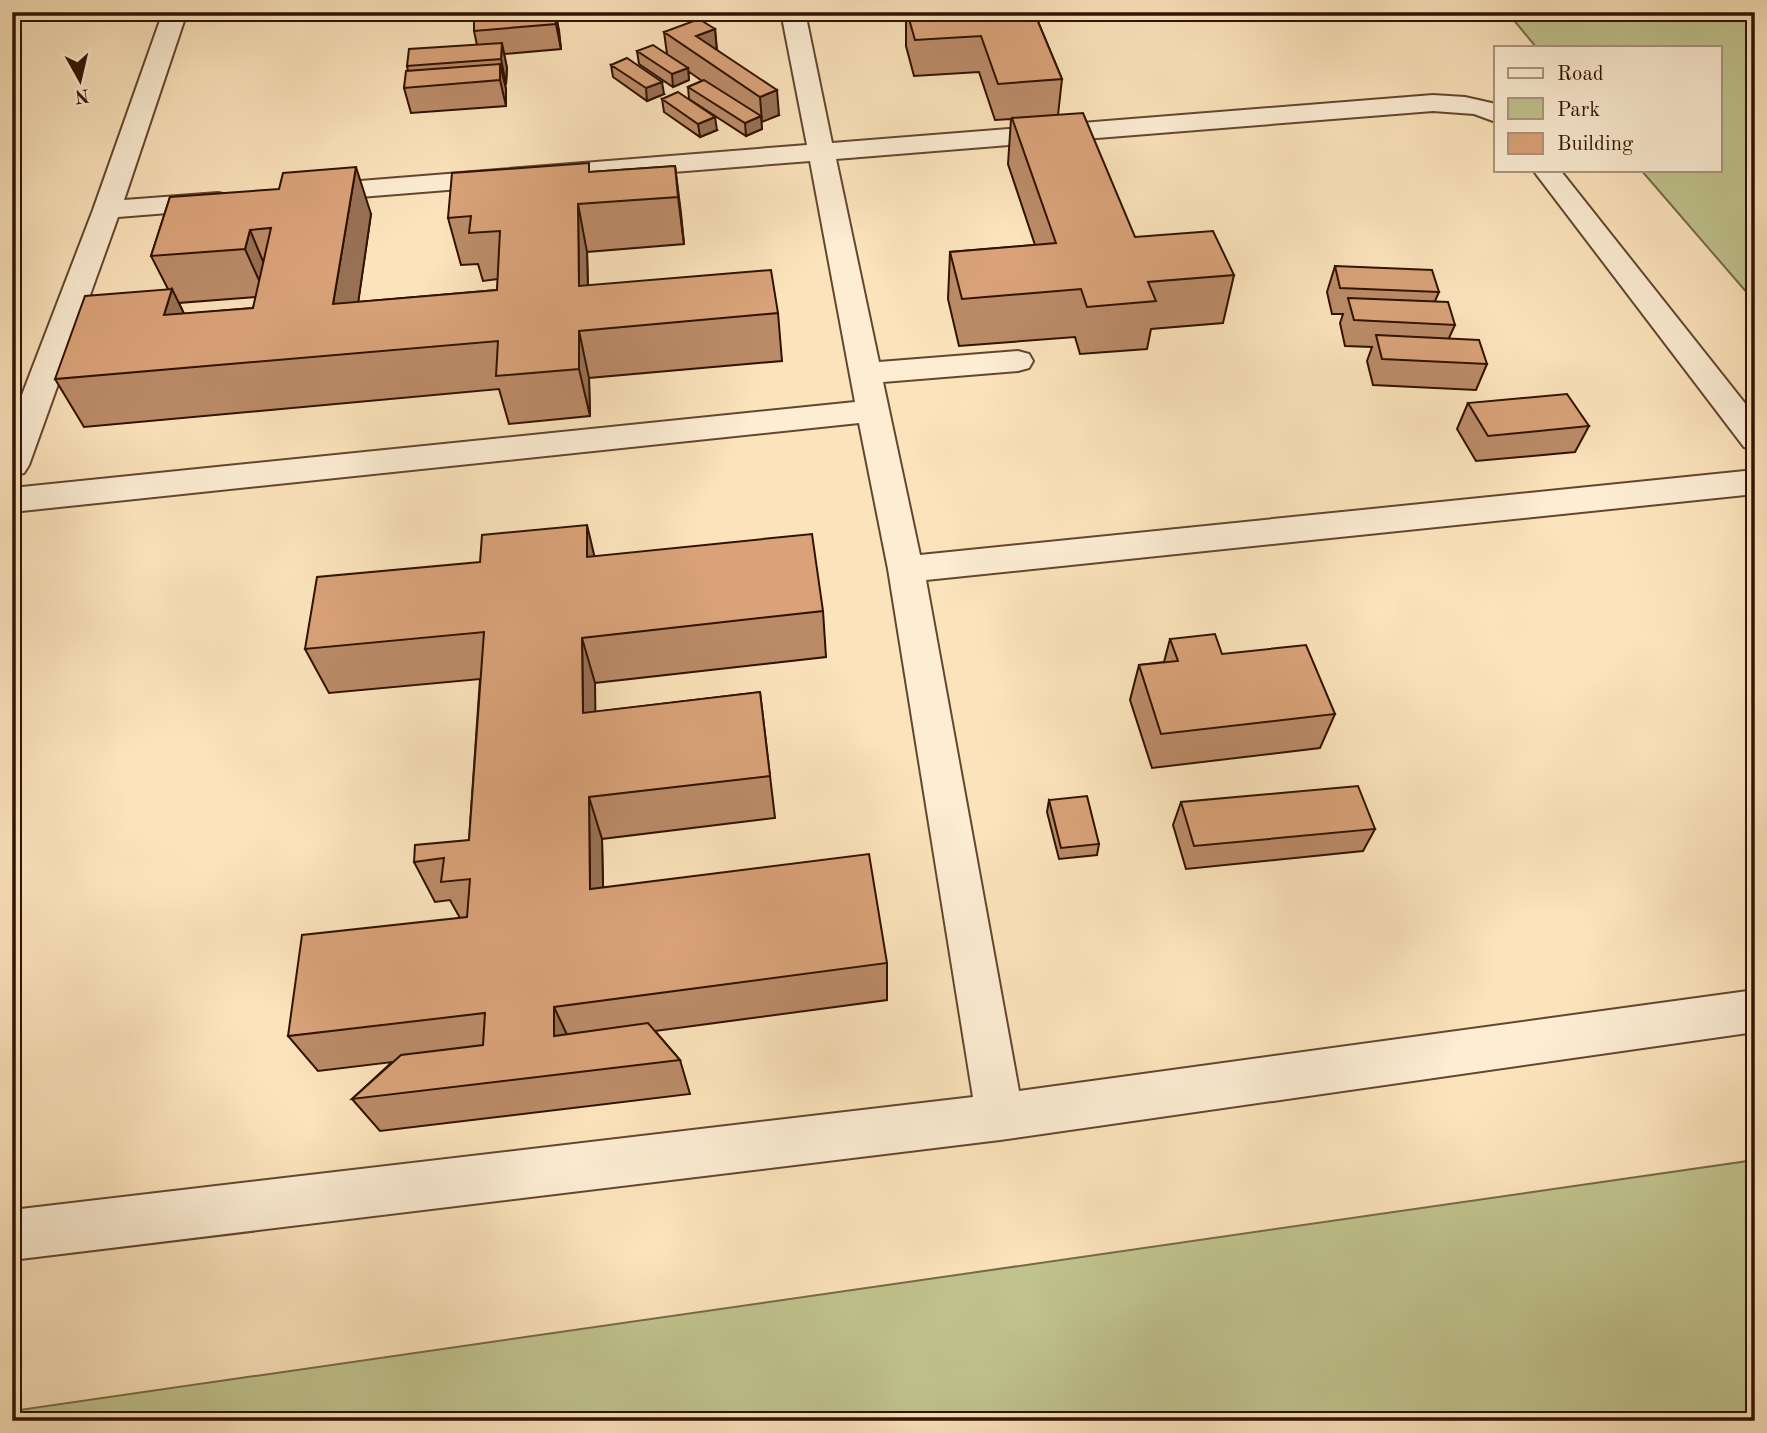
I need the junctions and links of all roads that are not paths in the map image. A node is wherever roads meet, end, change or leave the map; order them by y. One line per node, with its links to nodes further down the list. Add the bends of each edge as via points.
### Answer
1 (175, 12): 8 (lane)
2 (793, 12): 4 (lane)
3 (1494, 113): 4 (lane, via 1433,103)
4 (821, 151): 6 (lane); 10 (lane)
5 (1548, 172): 12 (lane)
6 (282, 196)
7 (242, 199): 8 (lane)
8 (107, 210): 13 (lane)
9 (1018, 362): 10 (lane)
10 (866, 373): 11 (lane)
11 (873, 411): 15 (lane); 16 (lane)
12 (1755, 439)
13 (12, 465)
14 (1755, 482): 16 (lane)
15 (12, 500)
16 (906, 569): 18 (lane)
17 (1755, 1011): 18 (lane)
18 (1000, 1117): 19 (lane)
19 (12, 1235)

